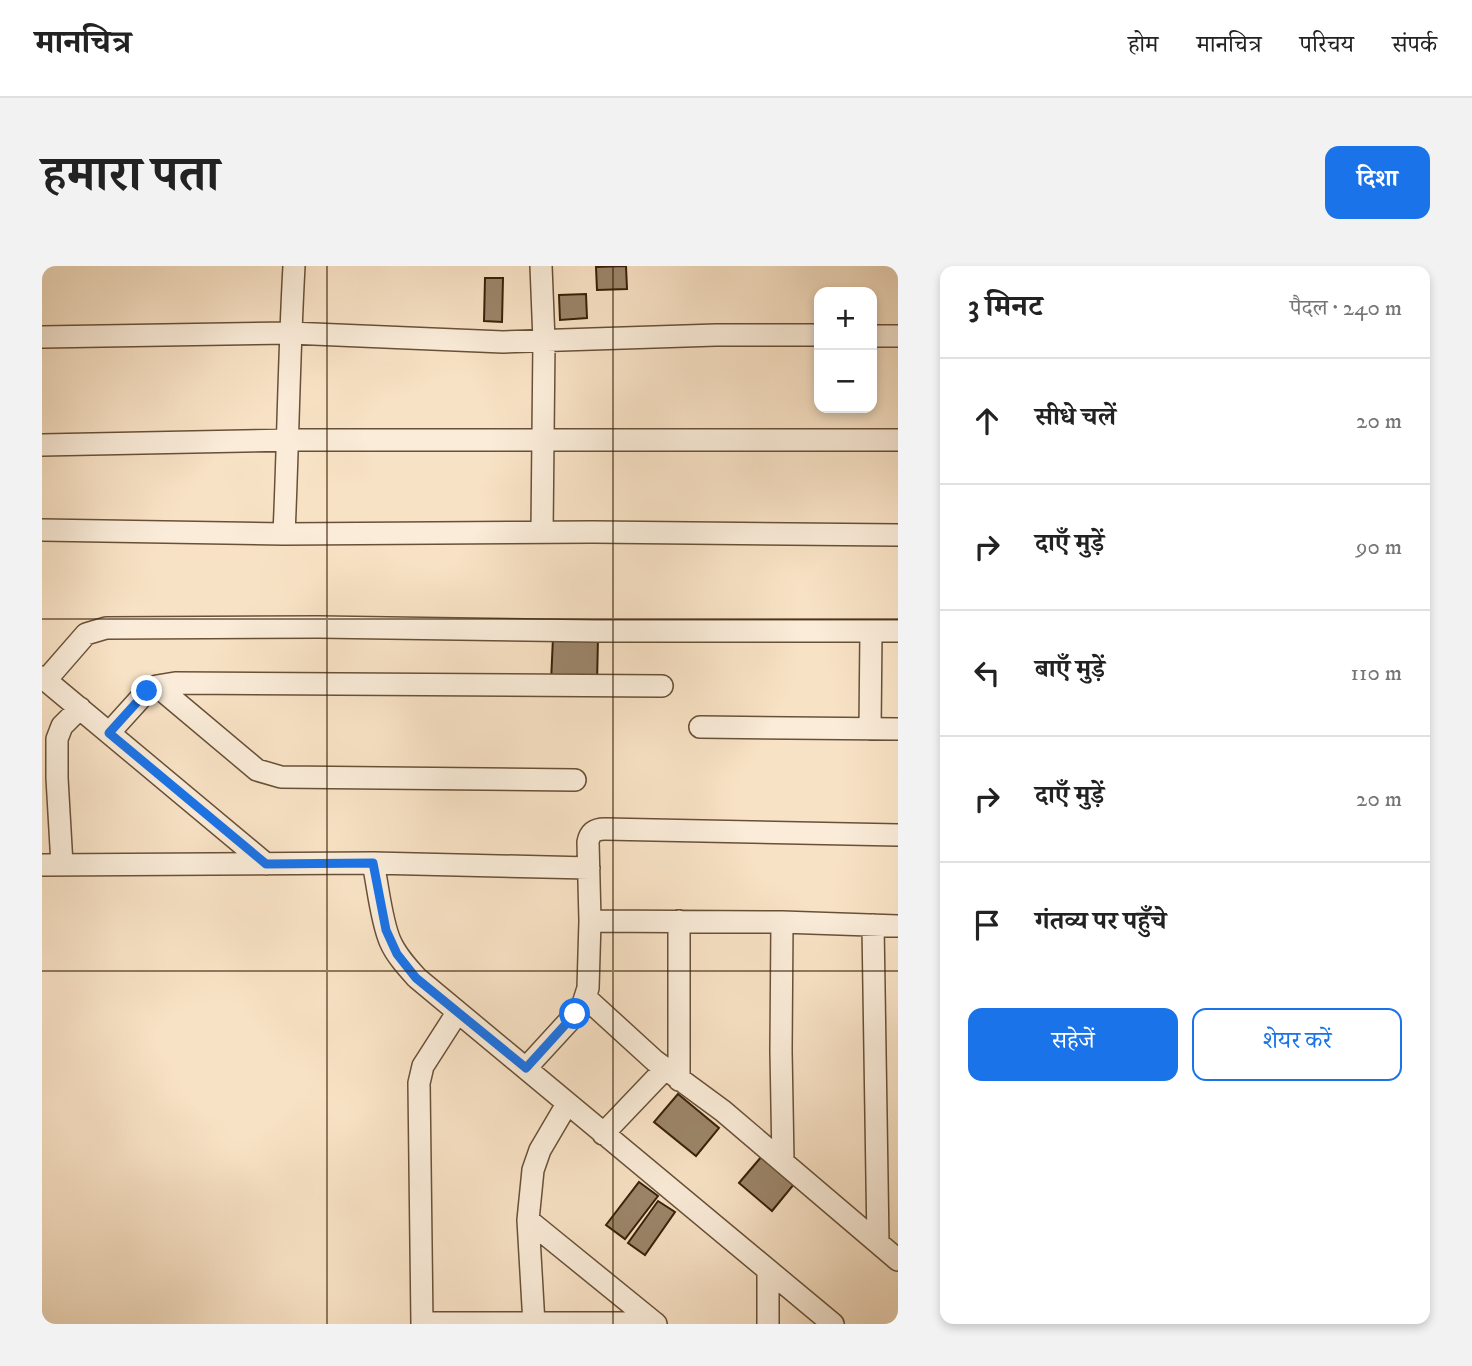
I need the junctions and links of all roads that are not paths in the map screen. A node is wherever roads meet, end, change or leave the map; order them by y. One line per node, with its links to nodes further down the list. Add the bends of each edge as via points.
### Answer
1 (293, 266): 3 (street)
2 (541, 266): 8 (street)
3 (290, 333): 6 (street); 8 (street); 9 (street)
4 (814, 335): 8 (street)
5 (877, 336): 7 (street)
6 (42, 337)
7 (898, 337)
8 (544, 341): 10 (street)
9 (289, 440): 10 (street); 12 (street); 15 (street)
10 (544, 440): 11 (street); 14 (street)
11 (898, 440)
12 (42, 445)
13 (42, 530): 15 (street)
14 (542, 532): 15 (street); 16 (street)
15 (284, 534)
16 (898, 535)
17 (898, 631): 18 (street)
18 (871, 632): 19 (street, via 106,628 86,634); 24 (street)
19 (43, 679): 22 (street)
20 (158, 686): 21 (street); 26 (street, via 147,691); 28 (street, via 257,770 281,777)
21 (662, 686)
22 (80, 708): 26 (street); 27 (street, via 59,732)
23 (700, 727): 24 (street)
24 (870, 729): 25 (street)
25 (898, 729)
26 (109, 733): 31 (street)
27 (50, 778): 32 (street)
28 (575, 780)
29 (898, 835): 33 (street, via 598,829 588,842)
30 (373, 863): 31 (street); 33 (street); 40 (street, via 394,948 416,978)
31 (266, 864): 32 (street)
32 (52, 865)
33 (589, 868): 34 (street)
34 (590, 921): 35 (street); 39 (street)
35 (679, 921): 36 (street); 42 (street)
36 (782, 922): 37 (street); 45 (street)
37 (873, 925): 38 (street); 47 (street)
38 (898, 926)
39 (586, 998): 41 (street); 42 (street)
40 (457, 1013): 41 (street); 51 (street, via 424,1066 419,1083)
41 (526, 1068): 43 (street)
42 (672, 1074): 44 (street); 45 (street)
43 (568, 1104): 44 (street); 46 (street, via 536,1157)
44 (603, 1134): 49 (street)
45 (783, 1161): 47 (street)
46 (528, 1220): 50 (street); 52 (street)
47 (878, 1243): 48 (street)
48 (898, 1259)
49 (768, 1270): 53 (street); 54 (street)
50 (534, 1323): 51 (street); 52 (street)
51 (422, 1324)
52 (656, 1324)
53 (768, 1324)
54 (833, 1324)

